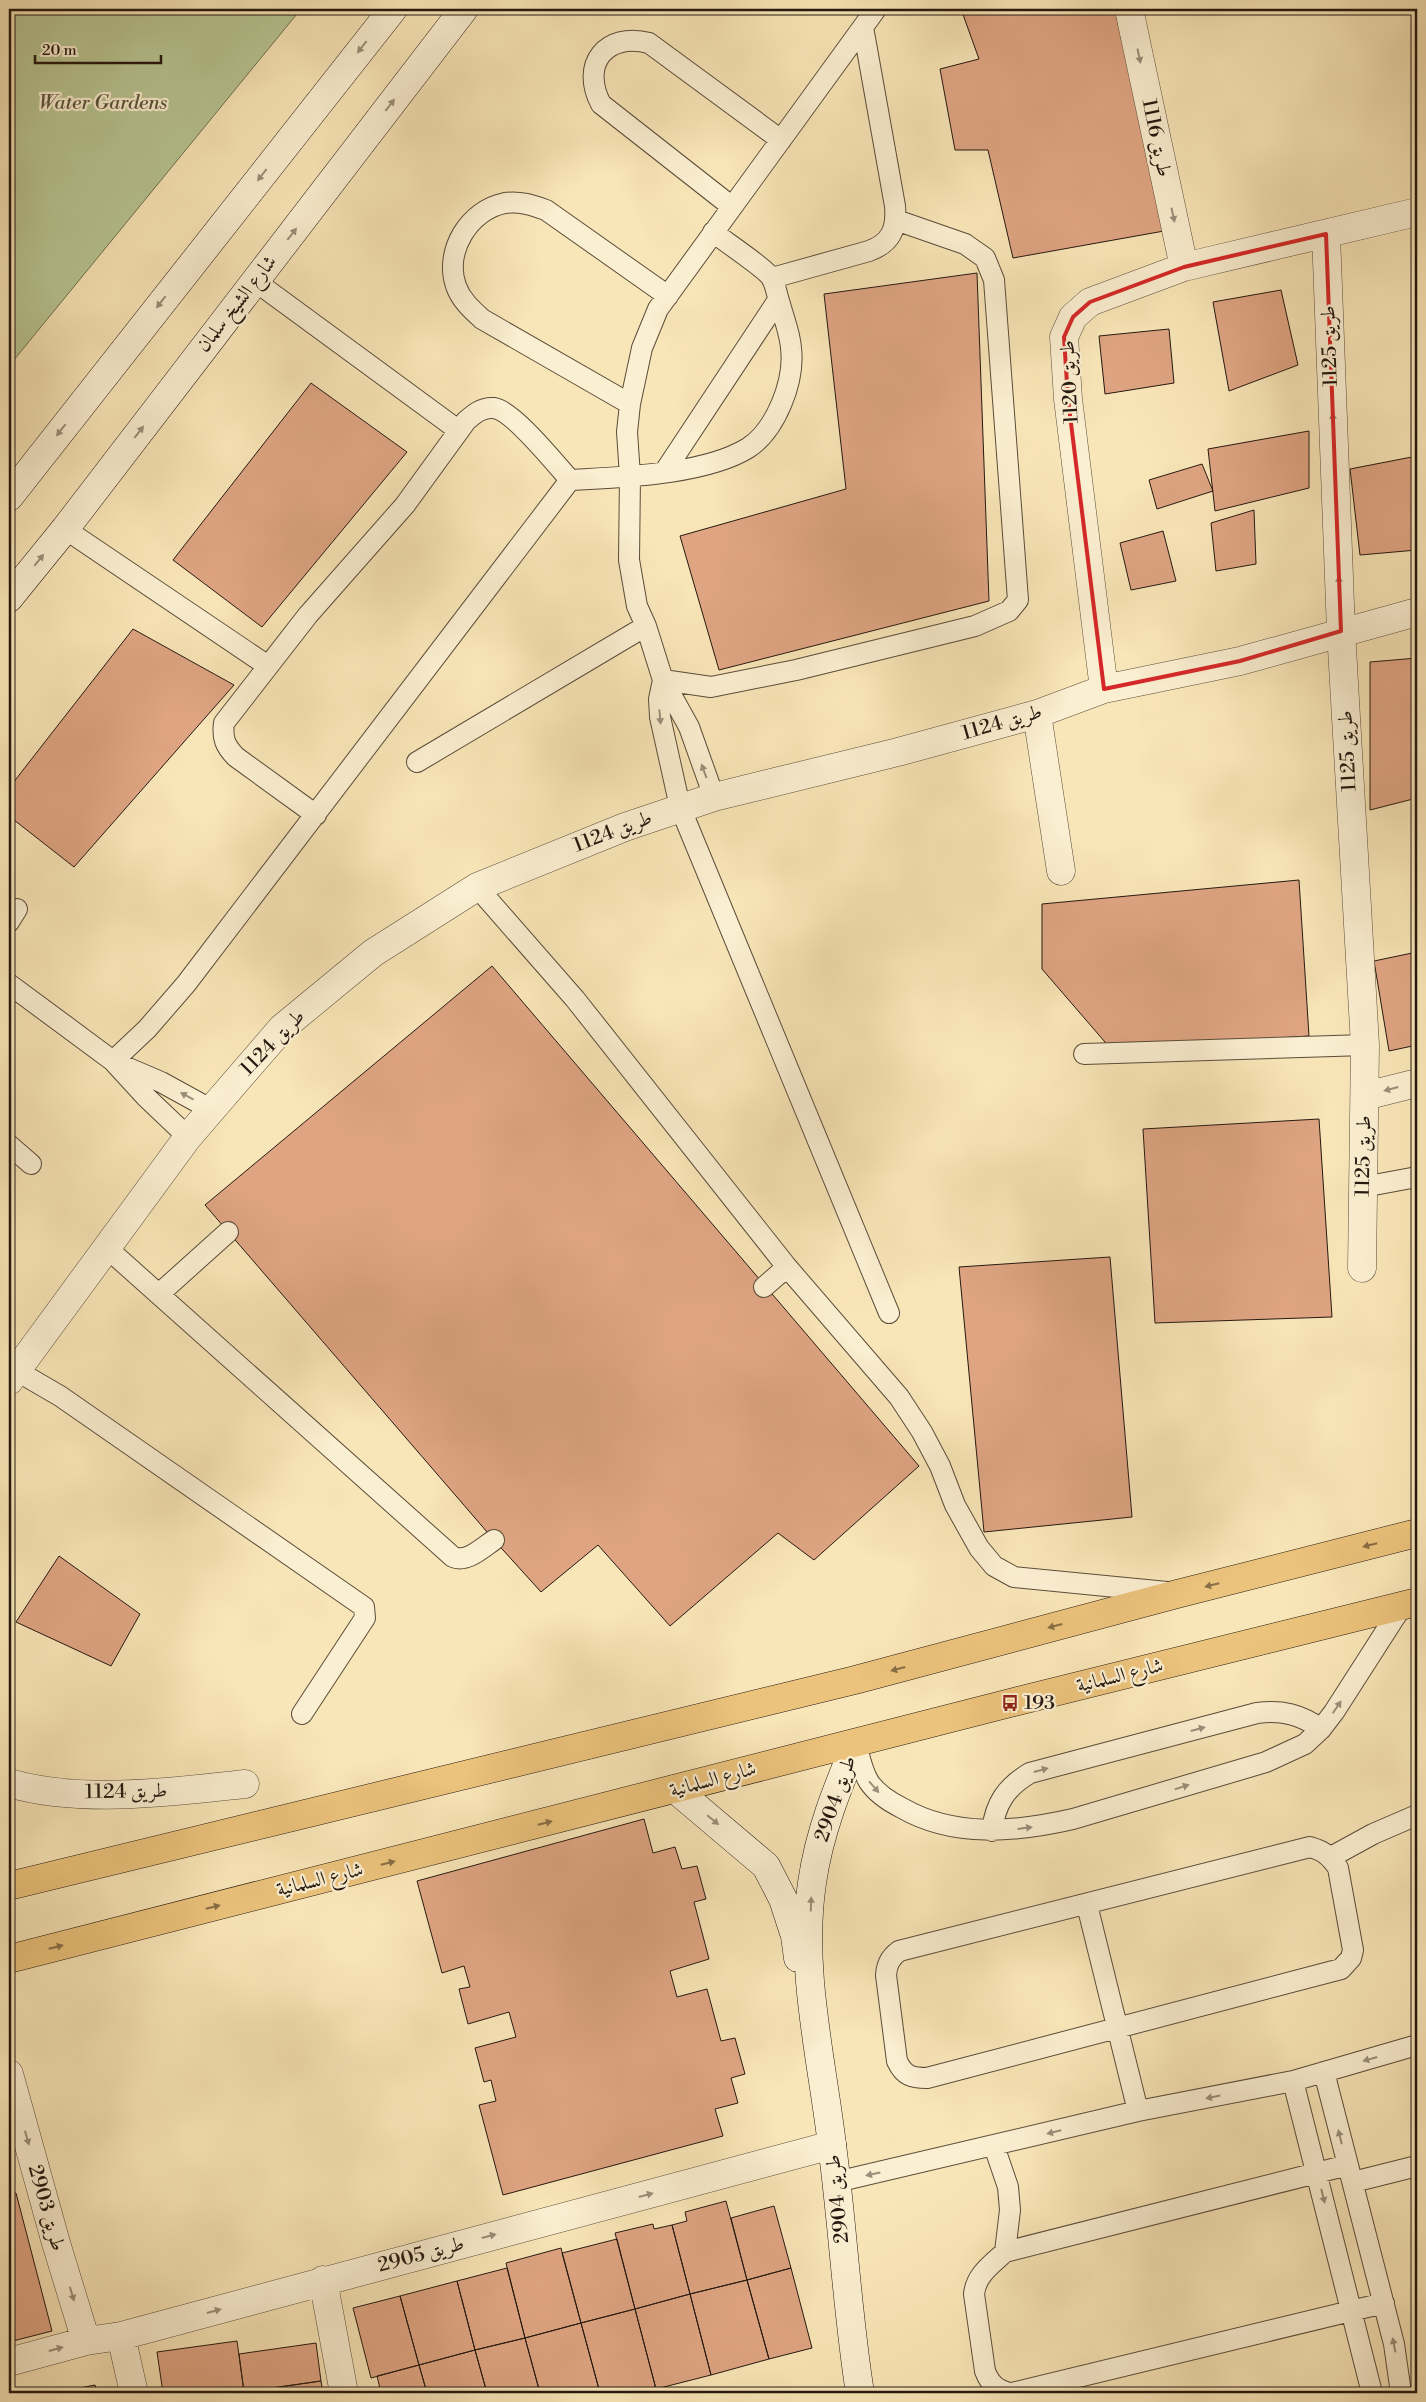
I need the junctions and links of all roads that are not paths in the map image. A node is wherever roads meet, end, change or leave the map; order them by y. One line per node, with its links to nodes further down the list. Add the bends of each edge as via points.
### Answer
1 (392, 9): 22 (street, one-way to 22)
2 (464, 9): 14 (street, شارع الشيخ سلمان, one-way to 2)
3 (876, 9): 5 (lane)
4 (1129, 9): 12 (street, طريق 1116, one-way to 12)
5 (863, 27): 6 (lane); 9 (lane)
6 (781, 140): 7 (lane); 7 (lane, via 650,43 635,39 619,40 601,54 592,76 594,91 601,104)
7 (732, 206): 10 (lane)
8 (1417, 212): 11 (street, طريق 1120)
9 (896, 220): 13 (lane, via 882,246); 29 (lane, via 965,244 985,258 994,280 1018,600 1009,611 975,626 768,676 711,687)
10 (713, 232): 13 (lane); 15 (lane)
11 (1326, 234): 12 (street, طريق 1120); 27 (street, طريق 1125, one-way to 11)
12 (1184, 267): 30 (street, طريق 1120, via 1090,302 1073,317 1064,337 1068,399)
13 (772, 278): 16 (lane)
14 (255, 281): 18 (lane); 23 (street, شارع الشيخ سلمان, one-way to 14)
15 (668, 296): 17 (lane, via 658,309 642,348); 17 (lane, via 546,210 526,203 504,204 484,211 468,225 457,243 453,264 456,285 471,309 482,319)
16 (778, 300): 19 (lane); 19 (lane, via 791,349 790,380 771,424 748,448 720,459)
17 (630, 404): 20 (lane, via 627,432)
18 (458, 430): 21 (lane, via 478,411 494,408 509,414); 28 (lane, via 405,505 308,615)
19 (665, 471): 20 (lane)
20 (630, 476): 21 (lane); 26 (lane, via 629,560 637,606)
21 (570, 480): 35 (lane)
22 (10, 491)
23 (65, 529): 24 (street, شارع الشيخ سلمان, one-way to 23); 28 (lane)
24 (9, 598)
25 (1417, 612): 27 (street, طريق 1124)
26 (646, 626): 29 (lane); 32 (lane)
27 (1341, 631): 30 (street, طريق 1124, via 1240,661); 39 (street, طريق 1125)
28 (268, 666): 35 (lane, via 230,712 222,736 236,757)
29 (663, 680): 33 (lane, one-way to 29, via 689,727); 34 (lane, one-way to 34, via 660,718)
30 (1104, 689): 31 (street, طريق 1124)
31 (1037, 714): 33 (street, طريق 1124); 36 (street)
32 (417, 762)
33 (714, 797): 34 (street, طريق 1124)
34 (680, 807): 37 (street, طريق 1124); 56 (lane)
35 (316, 815): 41 (lane, via 176,996)
36 (1061, 871)
37 (477, 887): 44 (street, طريق 1124, via 373,953 282,1028); 52 (lane, via 575,999)
38 (9, 984): 41 (lane)
39 (1365, 1045): 40 (lane); 43 (street, طريق 1125)
40 (1084, 1054)
41 (113, 1062): 44 (lane, one-way to 41, via 132,1068); 45 (lane)
42 (1417, 1082): 43 (street, one-way to 43)
43 (1365, 1096): 49 (street, طريق 1125)
44 (212, 1110): 45 (street, طريق 1124)
45 (188, 1137): 51 (street, طريق 1124)
46 (9, 1145): 47 (lane)
47 (31, 1164)
48 (1417, 1177): 49 (lane)
49 (1364, 1187): 53 (street, طريق 1125)
50 (228, 1232): 55 (lane)
51 (108, 1249): 55 (lane); 57 (street, طريق 1124)
52 (787, 1267): 54 (lane); 60 (lane, via 899,1397 922,1432 979,1548 994,1566 1014,1577)
53 (1362, 1268)
54 (764, 1287)
55 (159, 1294): 59 (lane, via 453,1557 466,1558)
56 (888, 1312)
57 (13, 1376): 62 (lane, via 60,1396 364,1607 365,1618)
58 (1417, 1533): 60 (main road, one-way to 60)
59 (494, 1540)
60 (1177, 1594): 71 (main road, one-way to 71, via 855,1680)
61 (1410, 1604): 63 (lane, one-way to 61); 64 (main road, شارع السلمانية)
62 (302, 1714)
63 (1320, 1729): 69 (lane, one-way to 63, via 1073,1820 1266,1762 1305,1744); 69 (lane, one-way to 63, via 1000,1801 1008,1789 1030,1773 1258,1713 1292,1714)
64 (856, 1743): 67 (main road, شارع السلمانية); 69 (lane, one-way to 69, via 870,1782 887,1800 921,1820); 74 (street, طريق 2904, one-way to 64, via 809,1945 812,1884 824,1824)
65 (9, 1783): 66 (street, طريق 1124, via 28,1789 74,1794 168,1792)
66 (244, 1784)
67 (675, 1789): 73 (main road, شارع السلمانية, one-way to 67); 74 (street, طريق 2904, one-way to 74, via 766,1866 783,1898 795,1936 800,1972)
68 (1417, 1815): 70 (lane)
69 (992, 1831)
70 (1331, 1857): 72 (lane, via 1322,1850 1298,1849); 75 (lane, via 1338,1868 1353,1943 1352,1958 1347,1964 1333,1972)
71 (9, 1886)
72 (1087, 1905): 75 (lane); 75 (lane, via 908,1948 891,1957 886,1975 897,2062 909,2076 927,2078)
73 (9, 1960)
74 (812, 2005): 81 (street, طريق 2904)
75 (1116, 2028): 80 (lane)
76 (1417, 2045): 77 (lane, one-way to 77)
77 (1324, 2072): 79 (lane); 85 (lane, one-way to 77)
78 (9, 2074): 92 (street, طريق 2903, one-way to 92)
79 (1294, 2081): 80 (lane, one-way to 80); 84 (lane)
80 (1138, 2111): 82 (lane, one-way to 82)
81 (832, 2145): 86 (street, طريق 2904); 88 (street, طريق 2905, one-way to 81)
82 (994, 2146): 86 (lane, one-way to 86); 87 (lane, via 1008,2187 1010,2210)
83 (1417, 2166): 85 (lane)
84 (1317, 2173): 85 (lane); 87 (lane); 90 (lane, one-way to 90)
85 (1350, 2173): 89 (lane)
86 (836, 2182): 96 (street, طريق 2904)
87 (1005, 2252): 97 (lane, via 981,2274 975,2283 974,2294 989,2382 999,2390)
88 (323, 2280): 91 (street, طريق 2905, one-way to 88); 95 (street)
89 (1384, 2303): 90 (lane); 99 (lane, one-way to 89)
90 (1352, 2311): 97 (lane); 98 (lane)
91 (121, 2336): 92 (street, طريق 2905); 94 (street)
92 (86, 2341): 93 (street, طريق 2905, one-way to 92)
93 (9, 2362)
94 (134, 2393)
95 (344, 2393)
96 (860, 2393)
97 (1011, 2393)
98 (1372, 2393)
99 (1401, 2393)

